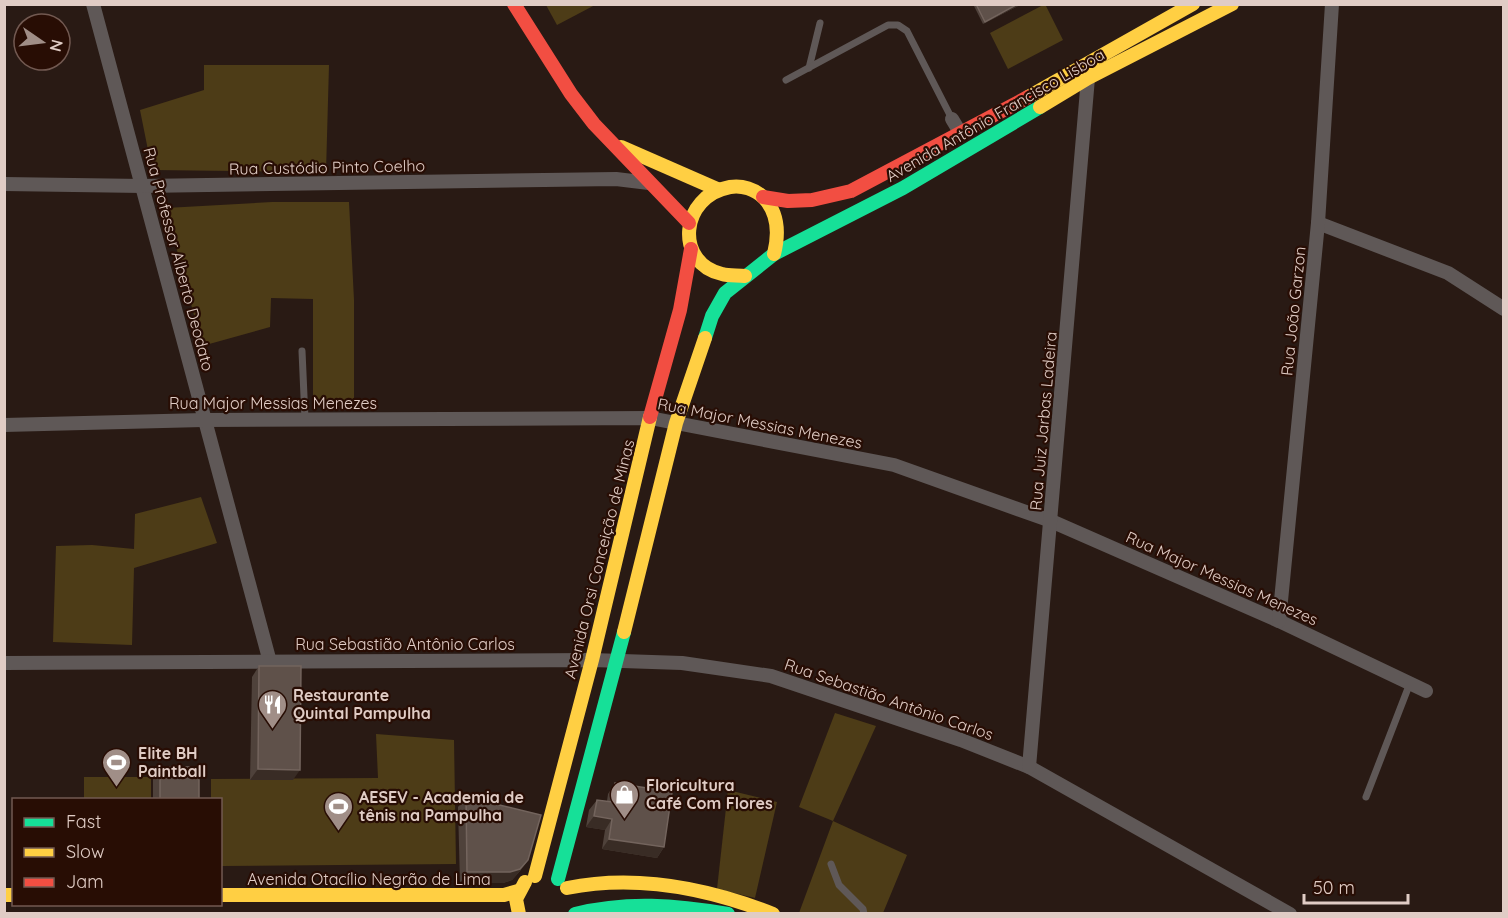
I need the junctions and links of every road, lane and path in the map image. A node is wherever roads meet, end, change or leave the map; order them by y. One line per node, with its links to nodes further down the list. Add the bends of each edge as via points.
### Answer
1 (93, 4): 15 (street, Rua Professor Alberto Deodato)
2 (514, 4): 12 (street, via 571,94)
3 (1193, 4): 11 (street, Avenida Antônio Francisco Lisboa)
4 (1232, 4): 8 (street, Avenida Antônio Francisco Lisboa)
5 (1332, 4): 19 (street, Rua João Garzon)
6 (820, 23): 7 (lane)
7 (809, 68): 9 (lane); 10 (lane, via 888,25 898,25 907,32)
8 (1088, 78): 21 (street, Avenida Antônio Francisco Lisboa, via 903,188); 30 (street, Rua Juiz Jarbas Ladeira)
9 (786, 80)
10 (952, 119): 11 (street)
11 (961, 134): 17 (street, Avenida Antônio Francisco Lisboa, via 851,191 812,200)
12 (613, 144): 13 (street); 16 (street)
13 (649, 183): 15 (street, Rua Custódio Pinto Coelho, via 616,179); 18 (street)
14 (4, 184): 15 (street, Rua Custódio Pinto Coelho)
15 (143, 186): 27 (street, Rua Professor Alberto Deodato)
16 (717, 189): 17 (street, via 741,186); 18 (street, via 699,202)
17 (763, 197): 21 (street, via 773,208 778,223)
18 (688, 223): 20 (street)
19 (1318, 224): 23 (street, via 1448,273); 31 (street, Rua João Garzon)
20 (691, 249): 22 (street, via 713,273 728,278); 25 (street, Avenida Orsi Conceição de Minas, via 680,310)
21 (774, 254): 22 (street)
22 (745, 276): 28 (street, via 725,293 712,316)
23 (1503, 309)
24 (302, 351): 26 (lane)
25 (650, 418): 26 (street, Rua Major Messias Menezes); 28 (street, Rua Major Messias Menezes); 32 (street, Avenida Orsi Conceição de Minas)
26 (305, 419): 27 (street, Rua Major Messias Menezes)
27 (203, 420): 29 (street, Rua Major Messias Menezes); 34 (street, Rua Professor Alberto Deodato)
28 (676, 423): 30 (street, Rua Major Messias Menezes, via 894,465); 33 (street)
29 (4, 425)
30 (1052, 522): 31 (street, Rua Major Messias Menezes); 38 (street, Rua Juiz Jarbas Ladeira)
31 (1279, 621): 36 (street, Rua Major Messias Menezes)
32 (592, 660): 33 (street, Rua Sebastião Antônio Carlos); 34 (street, Rua Sebastião Antônio Carlos); 41 (street, Avenida Orsi Conceição de Minas)
33 (617, 661): 38 (street, Rua Sebastião Antônio Carlos, via 682,663 771,676 873,708); 42 (street)
34 (270, 662): 35 (street, Rua Sebastião Antônio Carlos)
35 (4, 663)
36 (1410, 683): 37 (street, Rua Major Messias Menezes); 39 (lane)
37 (1426, 691)
38 (1029, 767): 51 (street, Rua Sebastião Antônio Carlos)
39 (1366, 797)
40 (831, 864): 50 (lane, via 839,885)
41 (534, 876): 42 (street, via 543,874); 43 (street)
42 (563, 884): 46 (street, via 570,900); 49 (street, via 662,882 746,902)
43 (518, 891): 44 (street, Avenida Otacílio Negrão de Lima, via 504,895); 45 (street)
44 (222, 895)
45 (519, 914)
46 (567, 914)
47 (575, 914): 48 (street, via 635,903)
48 (728, 914)
49 (773, 914)
50 (864, 914)
51 (1290, 914)

